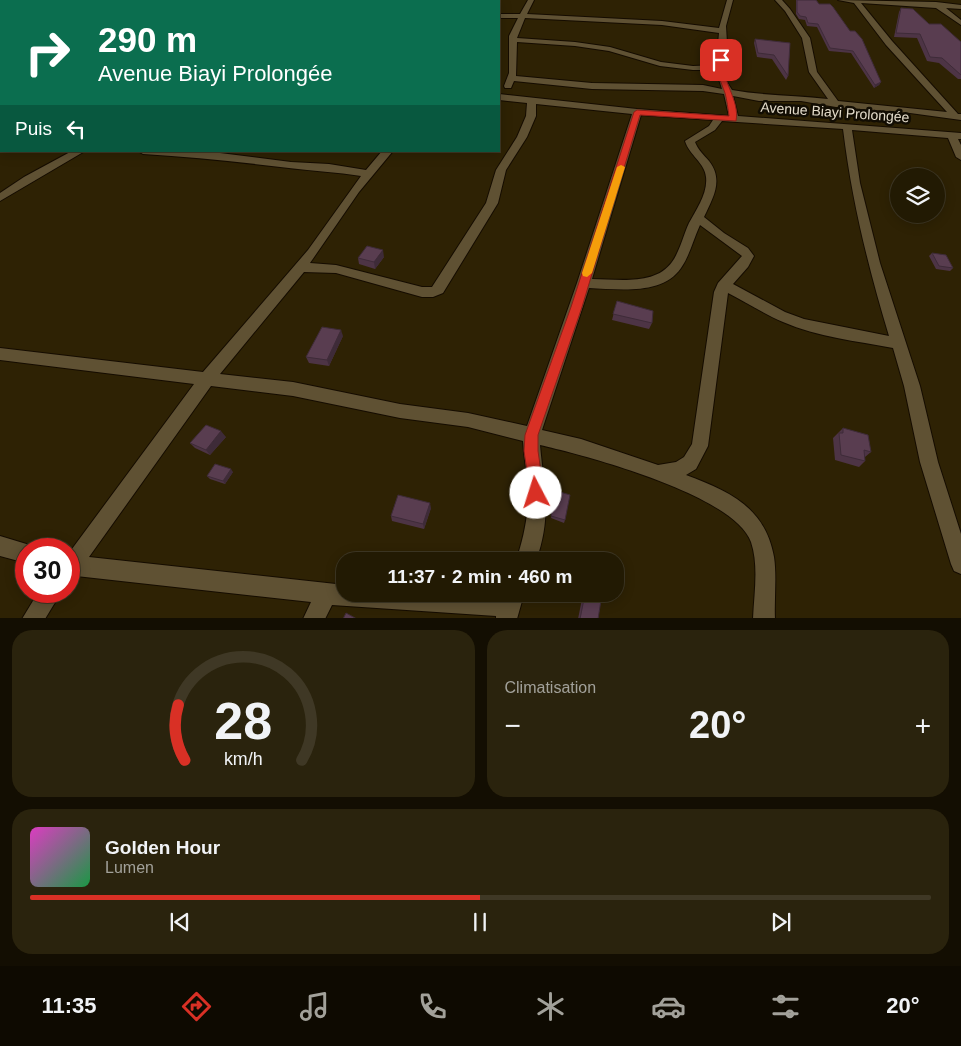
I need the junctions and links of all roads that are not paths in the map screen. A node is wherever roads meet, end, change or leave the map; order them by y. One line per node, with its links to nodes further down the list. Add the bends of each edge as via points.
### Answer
1 (531, 0): 9 (street)
2 (730, 0): 11 (street)
3 (778, 0): 20 (street, via 806,38 813,72)
4 (841, 0): 5 (street)
5 (856, 1): 6 (street); 22 (street, via 889,43)
6 (934, 3): 7 (street); 10 (street)
7 (961, 7)
8 (500, 16): 9 (street)
9 (523, 18): 11 (street, via 568,17 669,23); 12 (street)
10 (961, 23)
11 (722, 31): 13 (street)
12 (513, 40): 14 (street, via 610,49 651,62); 15 (street)
13 (720, 67): 14 (street); 16 (street)
14 (693, 68): 16 (street)
15 (512, 78): 17 (street, via 592,86 680,86); 18 (street)
16 (723, 82): 17 (street)
17 (728, 92): 20 (street, via 759,98 801,98); 23 (street)
18 (500, 97): 19 (street, Avenue Biayi Prolongée)
19 (532, 100): 21 (street, Avenue Biayi Prolongée); 33 (street, via 531,116 501,170 492,203 438,290 422,292 336,269)
20 (836, 104): 22 (street)
21 (637, 112): 23 (street, Avenue Biayi Prolongée); 34 (street)
22 (958, 117)
23 (726, 118): 24 (street, Avenue Biayi Prolongée); 32 (street, via 690,141 693,150 711,171 712,182)
24 (847, 126): 25 (street, Avenue Biayi Prolongée); 36 (street, via 874,263)
25 (956, 135): 29 (street)
26 (78, 152): 31 (street)
27 (158, 152): 30 (street, via 329,167)
28 (387, 152): 30 (street)
29 (961, 157)
30 (368, 174): 33 (street)
31 (0, 198)
32 (698, 218): 34 (street, via 673,269 656,280 641,284); 35 (street, via 748,256)
33 (299, 267): 38 (street)
34 (584, 283): 39 (street)
35 (724, 286): 36 (street, via 808,326); 40 (street, via 715,324 700,446 690,463 679,470)
36 (899, 343): 45 (street, via 929,462)
37 (0, 354): 38 (street)
38 (207, 379): 39 (street, via 293,389 400,411 468,420); 44 (street)
39 (532, 435): 40 (street, via 581,447); 43 (street, via 537,507)
40 (658, 473): 52 (street, via 725,501 751,521 760,537 764,557)
41 (0, 546): 42 (street)
42 (15, 550)
43 (529, 552)
44 (80, 553)
45 (961, 564)
46 (80, 568): 47 (street)
47 (327, 594): 49 (street); 51 (street)
48 (43, 603): 50 (street)
49 (510, 606)
50 (32, 618)
51 (313, 618)
52 (764, 618)

